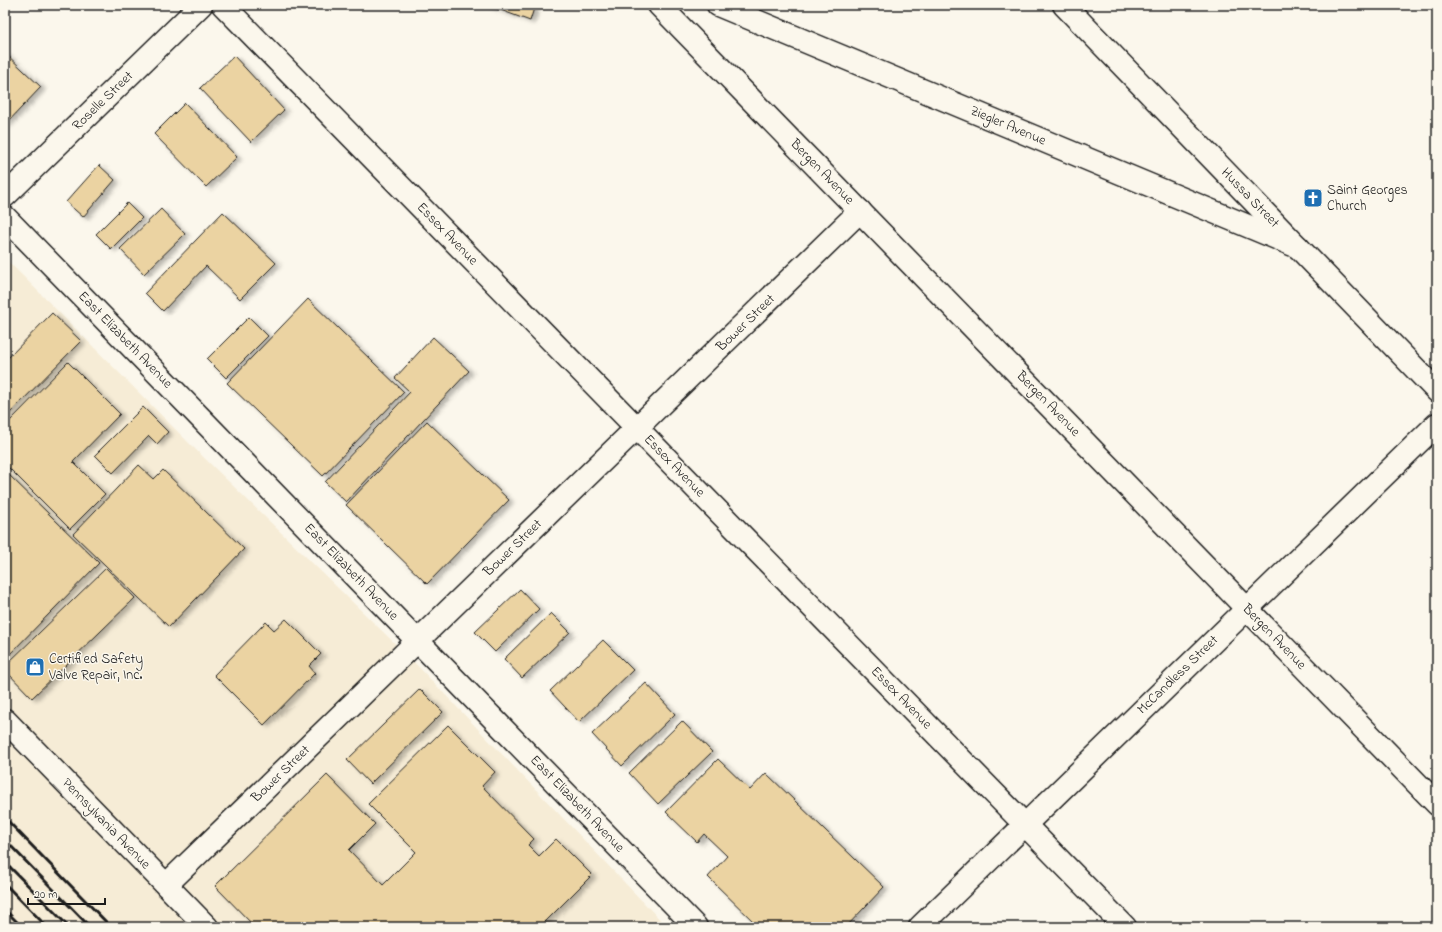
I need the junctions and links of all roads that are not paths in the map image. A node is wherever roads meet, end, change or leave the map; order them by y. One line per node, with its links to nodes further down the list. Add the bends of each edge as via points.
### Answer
1 (201, 5): 6 (street, Roselle Street)
2 (223, 5): 12 (street, Essex Avenue)
3 (660, 5): 7 (street, Bergen Avenue)
4 (718, 5): 9 (street, Ziegler Avenue)
5 (1064, 5): 9 (street, Hussa Street)
6 (5, 196)
7 (860, 211): 12 (street, Bower Street); 13 (street, Bergen Avenue)
8 (5, 217): 14 (street, East Elizabeth Avenue)
9 (1298, 248): 10 (street, Hussa Street)
10 (1437, 391)
11 (1437, 424): 13 (street, McCandless Street)
12 (637, 428): 14 (street, Bower Street); 17 (street, Essex Avenue)
13 (1247, 609): 16 (street, Bergen Avenue); 17 (street, McCandless Street)
14 (418, 641): 18 (street, Bower Street); 20 (street, East Elizabeth Avenue)
15 (5, 720): 18 (street, Pennsylvania Avenue)
16 (1437, 804)
17 (1025, 825): 21 (street, McCandless Street); 22 (street, Essex Avenue)
18 (166, 885): 19 (street, Pennsylvania Avenue)
19 (207, 927)
20 (696, 927)
21 (920, 927)
22 (1125, 927)

